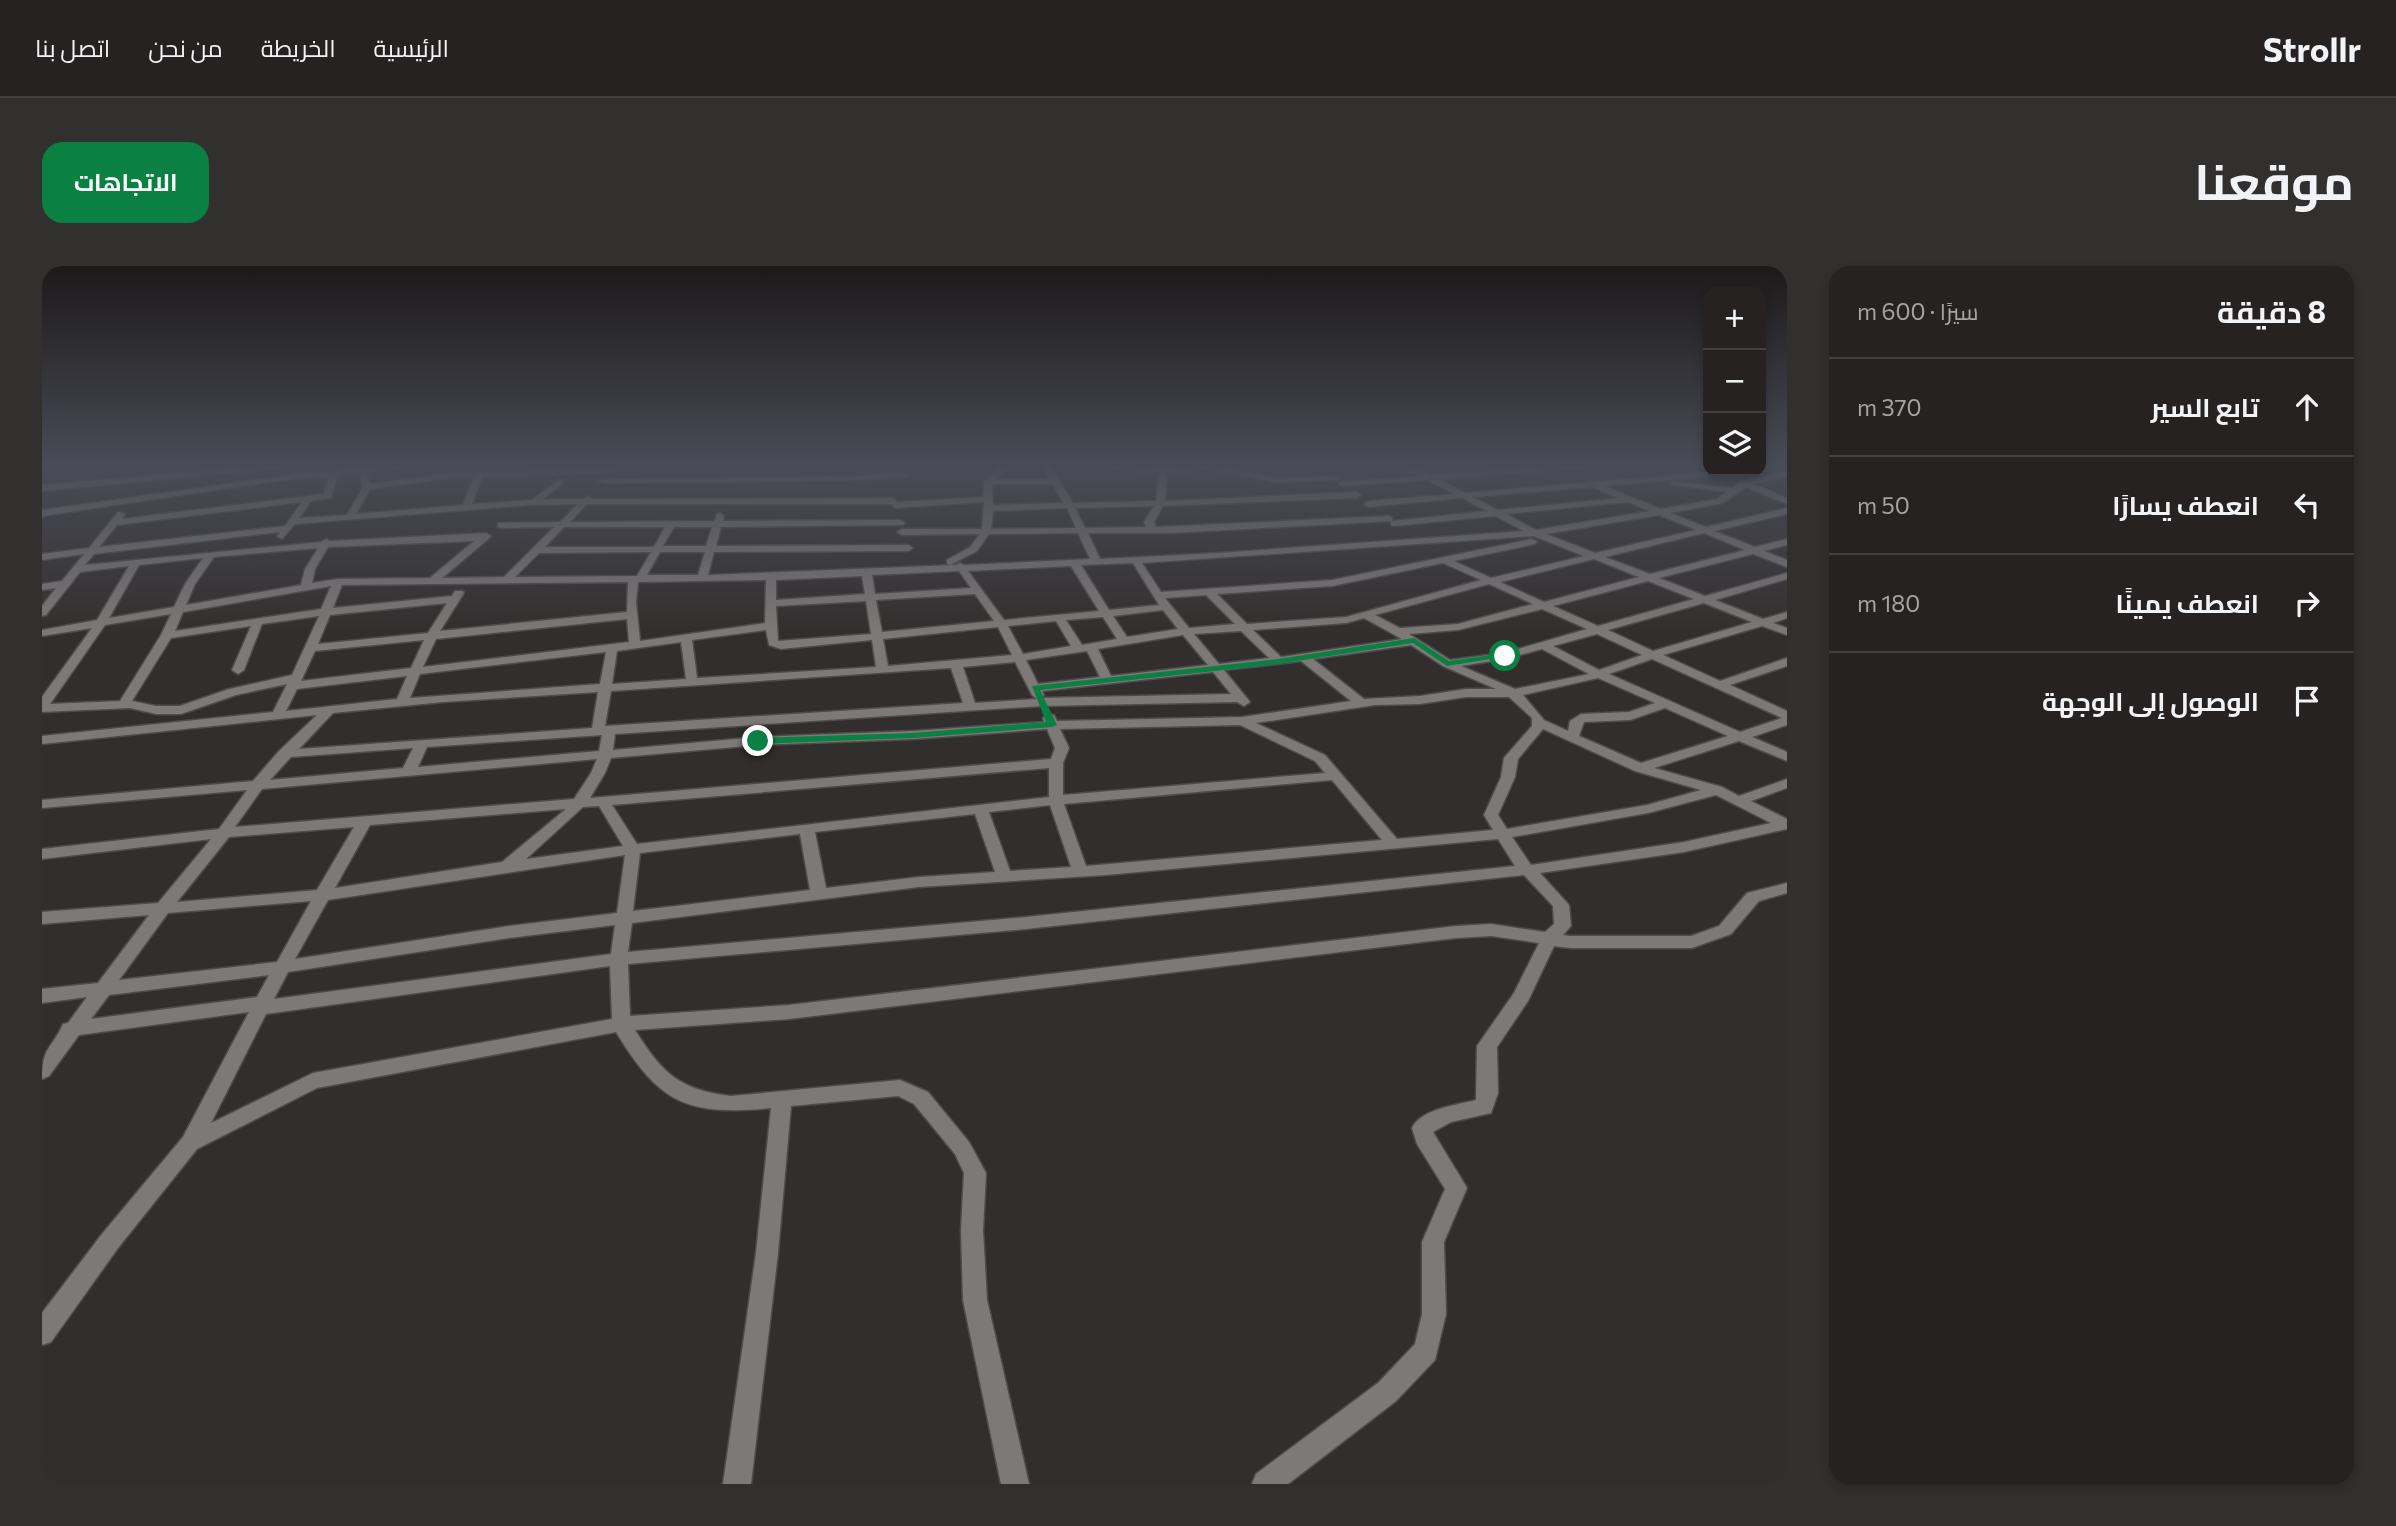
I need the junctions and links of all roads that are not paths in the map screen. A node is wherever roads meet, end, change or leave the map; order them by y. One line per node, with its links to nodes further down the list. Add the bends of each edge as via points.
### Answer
1 (115, 523): 30 (street)
2 (198, 523): 30 (street)
3 (347, 523): 25 (street)
4 (378, 523): 25 (street)
5 (504, 523): 19 (street)
6 (562, 523): 23 (street)
7 (900, 523): 24 (street)
8 (986, 523): 28 (street)
9 (1077, 523): 26 (street)
10 (1149, 523): 27 (street)
11 (1343, 523): 27 (street)
12 (1394, 523): 34 (street)
13 (1516, 523): 31 (street)
14 (1595, 523): 31 (street)
15 (1686, 523): 29 (street)
16 (1742, 523): 29 (street)
17 (292, 524): 25 (street); 38 (street); 45 (street)
18 (836, 524): 22 (street); 24 (street); 39 (street)
19 (501, 525): 23 (street); 32 (street)
20 (598, 525): 21 (street); 23 (street); 35 (street)
21 (671, 525): 22 (street); 43 (street)
22 (717, 525): 44 (street)
23 (559, 526): 42 (street)
24 (901, 527): 28 (street); 40 (street)
25 (343, 529): 32 (street); 38 (street); 72 (street, via 310,569)
26 (1080, 530): 27 (street); 28 (street); 52 (street)
27 (1152, 530)
28 (985, 531): 57 (street, via 977,549)
29 (1706, 531): 41 (street); 48 (street)
30 (107, 533): 45 (street)
31 (1535, 533): 33 (street); 34 (street)
32 (484, 538): 66 (street)
33 (1548, 538): 48 (street); 50 (street)
34 (1418, 541): 37 (street)
35 (583, 542): 42 (street); 43 (street)
36 (1787, 542): 41 (street)
37 (1382, 543): 49 (street); 56 (street)
38 (274, 546): 46 (street)
39 (837, 548): 40 (street); 44 (street); 60 (street)
40 (908, 548): 59 (street, via 903,558)
41 (1756, 549): 54 (street); 65 (street)
42 (536, 550): 63 (street)
43 (654, 550): 44 (street); 68 (street)
44 (710, 550): 64 (street)
45 (93, 551): 47 (street); 58 (street)
46 (211, 554): 53 (street); 83 (street)
47 (42, 557)
48 (1597, 557): 65 (street); 69 (street)
49 (1135, 559): 52 (street); 76 (street)
50 (1444, 560): 56 (street); 69 (street)
51 (1073, 561): 52 (street); 55 (street); 86 (street)
52 (1096, 561)
53 (136, 562): 58 (street); 93 (street)
54 (1787, 564)
55 (960, 566): 57 (street); 74 (street)
56 (1416, 566): 75 (street, via 1318,585)
57 (938, 567): 59 (street)
58 (79, 569): 71 (street)
59 (870, 572): 60 (street); 77 (street)
60 (839, 573): 62 (street)
61 (1787, 576): 79 (street)
62 (771, 577): 64 (street); 80 (street)
63 (508, 578): 67 (street); 68 (street)
64 (702, 578): 68 (street)
65 (1650, 578): 79 (street); 81 (street)
66 (434, 579): 67 (street); 70 (street)
67 (467, 579): 78 (street)
68 (637, 579): 87 (street)
69 (1490, 581): 81 (street); 89 (street, via 1385,607)
70 (338, 582): 72 (street); 84 (street)
71 (66, 584): 73 (street); 85 (street)
72 (306, 586): 83 (street)
73 (42, 587)
74 (978, 591): 77 (street); 94 (street)
75 (1209, 592): 76 (street); 96 (street)
76 (1157, 595): 82 (street)
77 (872, 597): 80 (street); 105 (street)
78 (455, 599): 84 (street); 102 (street)
79 (1705, 599): 92 (street); 97 (street)
80 (772, 604): 95 (street)
81 (1546, 606): 97 (street); 103 (street)
82 (1166, 607): 86 (street); 98 (street)
83 (179, 610): 93 (street); 101 (street)
84 (326, 612): 91 (street); 109 (street)
85 (42, 613)
86 (1107, 614): 90 (street); 106 (street)
87 (633, 615): 102 (street); 107 (street)
88 (1787, 615): 92 (street)
89 (1368, 616): 96 (street); 103 (street)
90 (1060, 619): 94 (street); 110 (street)
91 (258, 622): 101 (street); 120 (street)
92 (1762, 622): 99 (street); 112 (street)
93 (102, 623): 100 (street); 137 (street)
94 (1002, 625): 105 (street); 114 (street)
95 (769, 626): 104 (street); 105 (street, via 773,643 781,646)
96 (1244, 627): 98 (street); 115 (street)
97 (1597, 629): 108 (street); 112 (street)
98 (1188, 631): 106 (street); 119 (street)
99 (1787, 632)
100 (42, 633)
101 (167, 635): 135 (street)
102 (432, 635): 109 (street); 121 (street)
103 (1407, 636): 113 (street); 118 (street)
104 (686, 637): 107 (street); 126 (street)
105 (878, 638): 122 (street)
106 (1124, 642): 110 (street)
107 (635, 645): 111 (street)
108 (1543, 645): 118 (street); 123 (street)
109 (311, 648): 125 (street)
110 (1084, 648): 114 (street); 124 (street)
111 (612, 649): 121 (street); 128 (street)
112 (1653, 654): 123 (street); 127 (street)
113 (1303, 657): 115 (street); 134 (street)
114 (1020, 658): 117 (street); 129 (street)
115 (1278, 661): 119 (street)
116 (1787, 662): 127 (street)
117 (956, 664): 122 (street); 138 (street)
118 (1447, 664): 130 (street)
119 (1217, 668): 124 (street); 131 (street)
120 (238, 670)
121 (414, 671): 125 (street); 133 (street)
122 (883, 671): 126 (street)
123 (1598, 674): 130 (street); 136 (street)
124 (1107, 679): 129 (street)
125 (294, 682): 135 (street, via 233,692 181,710); 140 (street)
126 (692, 682): 128 (street)
127 (1719, 685): 141 (street)
128 (604, 686): 133 (street); 146 (street)
129 (1035, 688): 132 (street)
130 (1516, 693): 134 (street); 144 (street)
131 (1241, 698): 132 (street); 142 (street)
132 (1042, 702): 138 (street); 145 (street)
133 (401, 703): 139 (street)
134 (1361, 703): 142 (street)
135 (124, 704): 137 (street)
136 (1665, 704): 147 (street); 148 (street, via 1630,716 1581,718)
137 (42, 707)
138 (970, 707): 146 (street)
139 (328, 710): 140 (street); 151 (street)
140 (278, 715): 149 (street)
141 (1787, 718): 147 (street)
142 (1258, 719): 143 (street)
143 (1242, 721): 145 (street); 157 (street, via 1320,758)
144 (1538, 722): 148 (street); 171 (street, via 1511,758 1508,777 1495,802 1491,816)
145 (1052, 725): 152 (street, via 758,741); 154 (street, via 1062,748)
146 (604, 728): 150 (street); 152 (street)
147 (1739, 734): 153 (street); 155 (street)
148 (1569, 736): 155 (street)
149 (42, 740)
150 (422, 743): 151 (street); 156 (street)
151 (284, 754): 159 (street)
152 (606, 755): 156 (street); 164 (street)
153 (1787, 757)
154 (1056, 763): 161 (street); 163 (street)
155 (1640, 768): 160 (street)
156 (408, 773): 159 (street)
157 (1335, 776): 161 (street); 172 (street)
158 (1787, 783): 162 (street)
159 (258, 784): 165 (street); 170 (street)
160 (1717, 790): 162 (street); 171 (street, via 1648,808)
161 (1056, 800): 166 (street); 177 (street)
162 (1741, 800): 168 (street)
163 (603, 802): 164 (street); 173 (street)
164 (581, 803): 167 (street); 175 (street)
165 (42, 804)
166 (981, 809): 169 (street); 178 (street)
167 (364, 822): 170 (street); 180 (street)
168 (1786, 824): 176 (street, via 1685,847)
169 (807, 830): 173 (street); 181 (street)
170 (224, 833): 174 (street); 182 (street)
171 (1502, 834): 172 (street); 176 (street)
172 (1392, 842): 177 (street)
173 (634, 849): 175 (street); 183 (street)
174 (42, 854)
175 (507, 866): 180 (street)
176 (1528, 870): 185 (street, via 1561,905 1563,926); 186 (street, via 1026,923)
177 (1080, 872): 178 (street)
178 (1004, 876): 181 (street)
179 (1787, 888): 185 (street, via 1753,897 1725,930 1692,942 1570,942)
180 (324, 895): 182 (street); 187 (street)
181 (819, 895): 183 (street)
182 (163, 908): 184 (street); 188 (street)
183 (626, 917): 186 (street); 187 (street)
184 (42, 918)
185 (1550, 937): 191 (street, via 1491,930 1456,932 789,1012); 199 (street, via 1522,996 1488,1046 1484,1107 1447,1115 1422,1128 1456,1188 1433,1242 1434,1314 1426,1351 1387,1392)
186 (619, 959): 190 (street); 191 (street)
187 (283, 967): 188 (street); 190 (street)
188 (102, 989): 189 (street); 192 (street)
189 (42, 996)
190 (262, 1006): 192 (street); 195 (street)
191 (621, 1024): 194 (street, via 653,1074 684,1096 731,1104); 195 (street, via 313,1081)
192 (70, 1029): 193 (street)
193 (42, 1070)
194 (782, 1099): 197 (street); 198 (street, via 900,1088 921,1098 962,1148 975,1174 975,1300)
195 (190, 1143): 196 (street)
196 (42, 1333)
197 (737, 1484)
198 (1015, 1484)
199 (1266, 1484)

